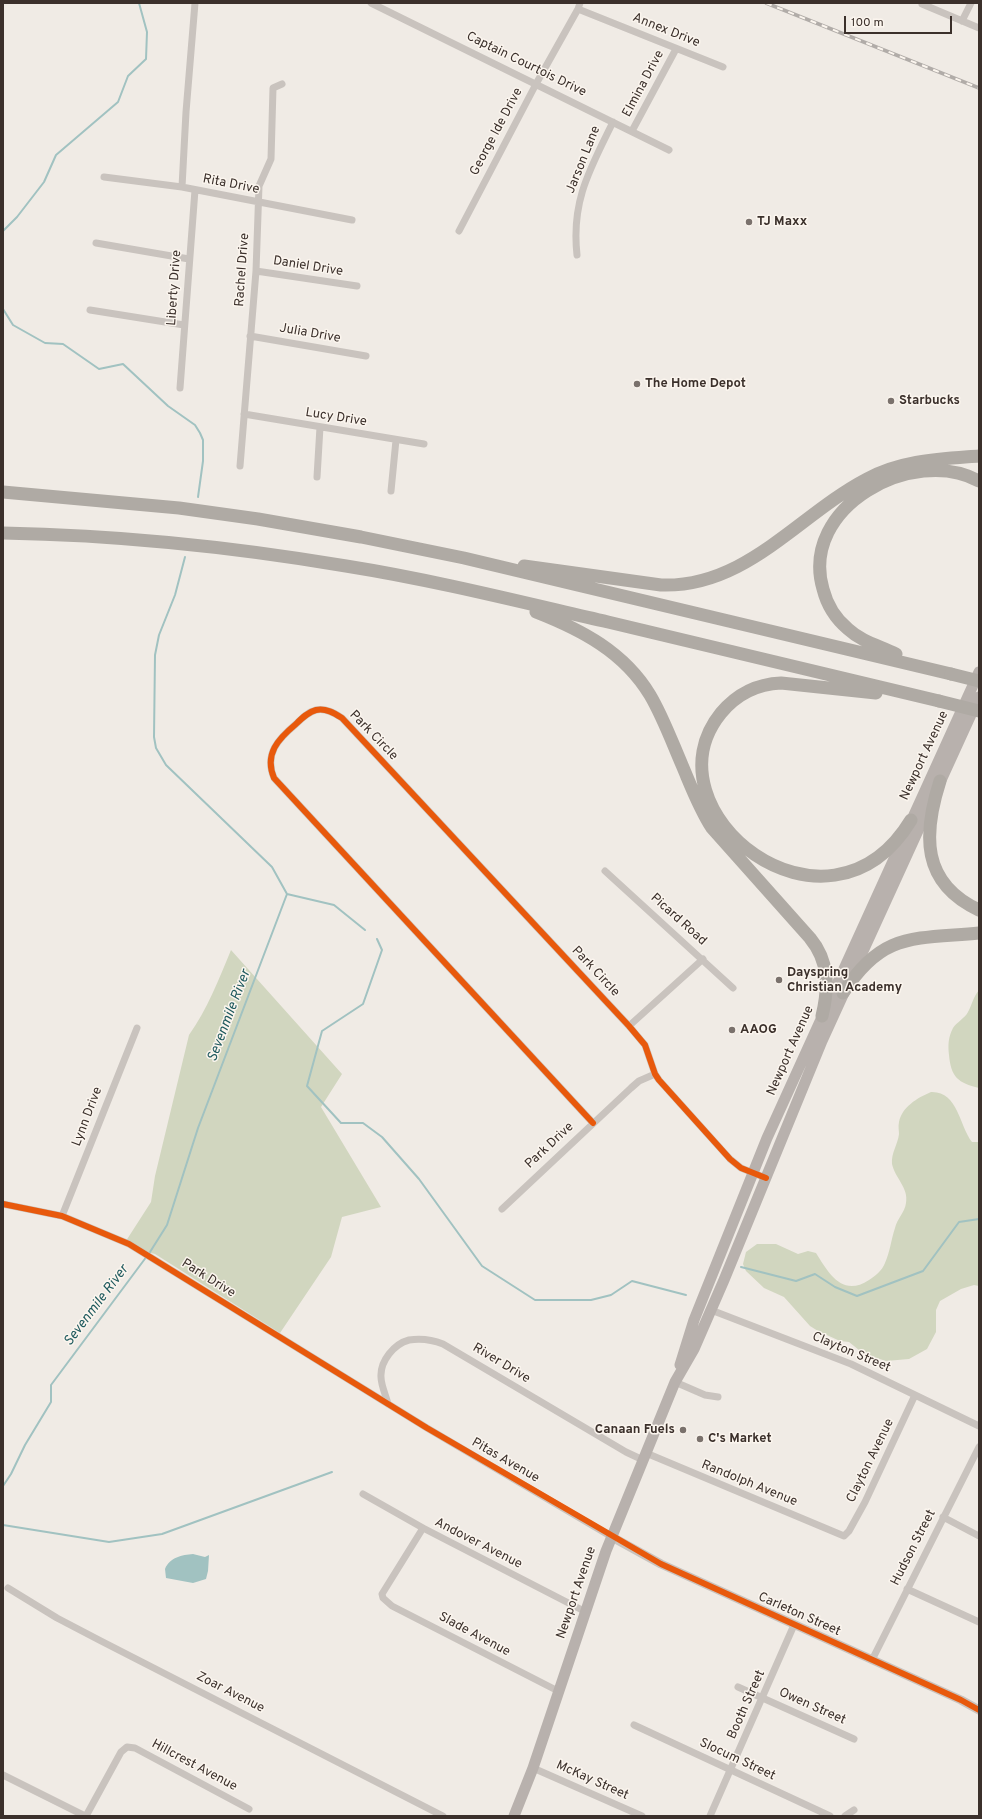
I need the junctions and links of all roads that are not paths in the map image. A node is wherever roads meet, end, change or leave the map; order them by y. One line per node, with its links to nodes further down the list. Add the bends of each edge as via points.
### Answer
1 (195, 3): 16 (street)
2 (371, 3): 11 (street, Captain Courtois Drive)
3 (971, 3): 6 (street)
4 (922, 4): 6 (street)
5 (579, 6): 8 (street, Annex Drive); 11 (street, George Ide Drive)
6 (962, 21): 7 (street)
7 (979, 28)
8 (676, 49): 9 (street, Annex Drive); 13 (street, Elmina Drive)
9 (723, 67)
10 (282, 84): 18 (street, Rachel Drive, via 273,88 271,159 259,186)
11 (536, 84): 12 (street, Captain Courtois Drive); 20 (street, George Ide Drive)
12 (613, 122): 13 (street, Captain Courtois Drive); 22 (street, Jarson Lane, via 583,188 576,217)
13 (632, 131): 14 (street, Captain Courtois Drive)
14 (669, 150)
15 (104, 177): 16 (street, Rita Drive)
16 (182, 187): 17 (street, Rita Drive)
17 (195, 190): 18 (street, Rita Drive); 23 (street, Liberty Drive)
18 (259, 203): 19 (street, Rita Drive); 24 (street, Rachel Drive)
19 (352, 220)
20 (459, 231)
21 (96, 243): 23 (street)
22 (578, 255)
23 (189, 258): 27 (street, Liberty Drive)
24 (256, 271): 25 (street, Daniel Drive); 28 (street, Rachel Drive)
25 (357, 286)
26 (90, 310): 27 (street)
27 (184, 325): 30 (street, Liberty Drive)
28 (250, 336): 29 (street, Julia Drive); 31 (street, Rachel Drive)
29 (366, 356)
30 (180, 388)
31 (244, 414): 32 (street, Lucy Drive); 36 (street, Rachel Drive)
32 (320, 427): 33 (street, Lucy Drive); 37 (street)
33 (396, 440): 34 (street, Lucy Drive); 39 (street)
34 (424, 444)
35 (979, 456): 42 (highway, via 917,462 884,471 853,487 743,565 696,583 656,585 546,568)
36 (240, 466)
37 (316, 477)
38 (979, 481): 44 (highway, via 963,474 939,470 918,472 888,481 862,494 845,508 832,523 823,545 820,562 821,584 827,602 838,619 862,639)
39 (390, 491)
40 (3, 492): 42 (highway, via 114,501 232,515 361,537)
41 (3, 533): 43 (highway, via 111,538 242,550 373,570)
42 (481, 562): 44 (highway)
43 (494, 595): 47 (highway); 58 (highway, via 591,637 616,655 642,683 660,715 700,807 712,828 820,952 827,984)
44 (923, 667): 46 (highway, bridge)
45 (979, 672): 51 (main road, Newport Avenue)
46 (979, 681)
47 (915, 695): 49 (highway, bridge); 51 (highway, via 787,683 762,686 738,697 719,715 707,738 702,762 708,798 728,831 755,856 788,870 803,874 826,875 858,870 886,852)
48 (979, 697): 50 (main road, Newport Avenue)
49 (979, 711)
50 (940, 782): 53 (highway, via 929,827 932,857 950,889 963,901); 57 (main road, Newport Avenue)
51 (912, 820): 58 (main road, Newport Avenue)
52 (605, 871): 55 (street, Picard Road)
53 (979, 910)
54 (979, 933): 57 (highway, via 917,938 894,944 869,960)
55 (703, 959): 56 (street, Picard Road); 59 (street)
56 (733, 988)
57 (843, 993): 64 (main road, Newport Avenue)
58 (822, 1016): 63 (main road, Newport Avenue)
59 (629, 1026): 61 (street, Park Circle, via 645,1045); 62 (street, Park Circle, via 342,718 333,712 317,710 308,713 274,747 271,758 274,778)
60 (137, 1028): 67 (street, Lynn Drive)
61 (655, 1074): 62 (street, Park Drive, via 639,1081); 63 (street, Park Circle, via 730,1159 741,1168)
62 (593, 1123): 66 (street, Park Drive)
63 (754, 1172): 64 (street, Park Circle); 69 (main road, Newport Avenue, via 697,1314)
64 (766, 1178): 68 (main road, Newport Avenue)
65 (3, 1204): 67 (street, Park Drive)
66 (502, 1209)
67 (62, 1216): 72 (street, Park Drive, via 129,1244)
68 (711, 1310): 69 (main road, Newport Avenue, via 694,1349); 70 (street, Clayton Street, via 851,1364)
69 (675, 1382): 71 (street, via 705,1395); 75 (main road, Newport Avenue)
70 (915, 1395): 73 (street, Clayton Street); 79 (street, Clayton Avenue, via 865,1502)
71 (718, 1397)
72 (388, 1404): 75 (street, River Drive, via 381,1377 384,1361 395,1348 409,1340 432,1340 443,1344 626,1452); 81 (street, Pitas Avenue)
73 (979, 1426)
74 (979, 1448): 77 (street, Hudson Street)
75 (645, 1457): 79 (street, Randolph Avenue); 81 (main road, Newport Avenue)
76 (363, 1494): 78 (street, Andover Avenue)
77 (944, 1518): 80 (street); 83 (street, Hudson Street)
78 (422, 1528): 84 (street, Andover Avenue); 89 (street, Slade Avenue, via 382,1596 392,1606)
79 (844, 1536)
80 (979, 1536)
81 (612, 1537): 84 (main road, Newport Avenue); 86 (street, Carleton Street, via 661,1564)
82 (8, 1588): 100 (street, Zoar Avenue, via 89,1635)
83 (907, 1589): 85 (street); 87 (street, Hudson Street)
84 (584, 1611): 89 (main road, Newport Avenue)
85 (979, 1622)
86 (794, 1625): 87 (street, Carleton Street); 90 (street, Booth Street)
87 (872, 1660): 91 (street, Carleton Street)
88 (738, 1687): 90 (street, Owen Street)
89 (558, 1691): 94 (main road, Newport Avenue)
90 (763, 1698): 93 (street, Owen Street); 95 (street, Booth Street)
91 (979, 1710)
92 (634, 1726): 95 (street, Slocum Street)
93 (854, 1739)
94 (533, 1768): 101 (main road, Newport Avenue); 102 (street, McKay Street)
95 (731, 1770): 103 (street, Booth Street); 104 (street, Slocum Street)
96 (3, 1775): 99 (street)
97 (249, 1809): 99 (street, Hillcrest Avenue, via 135,1748 126,1747)
98 (854, 1810): 105 (street)
99 (85, 1816)
100 (443, 1816)
101 (514, 1816)
102 (642, 1816)
103 (710, 1816)
104 (830, 1816)
105 (845, 1816)

